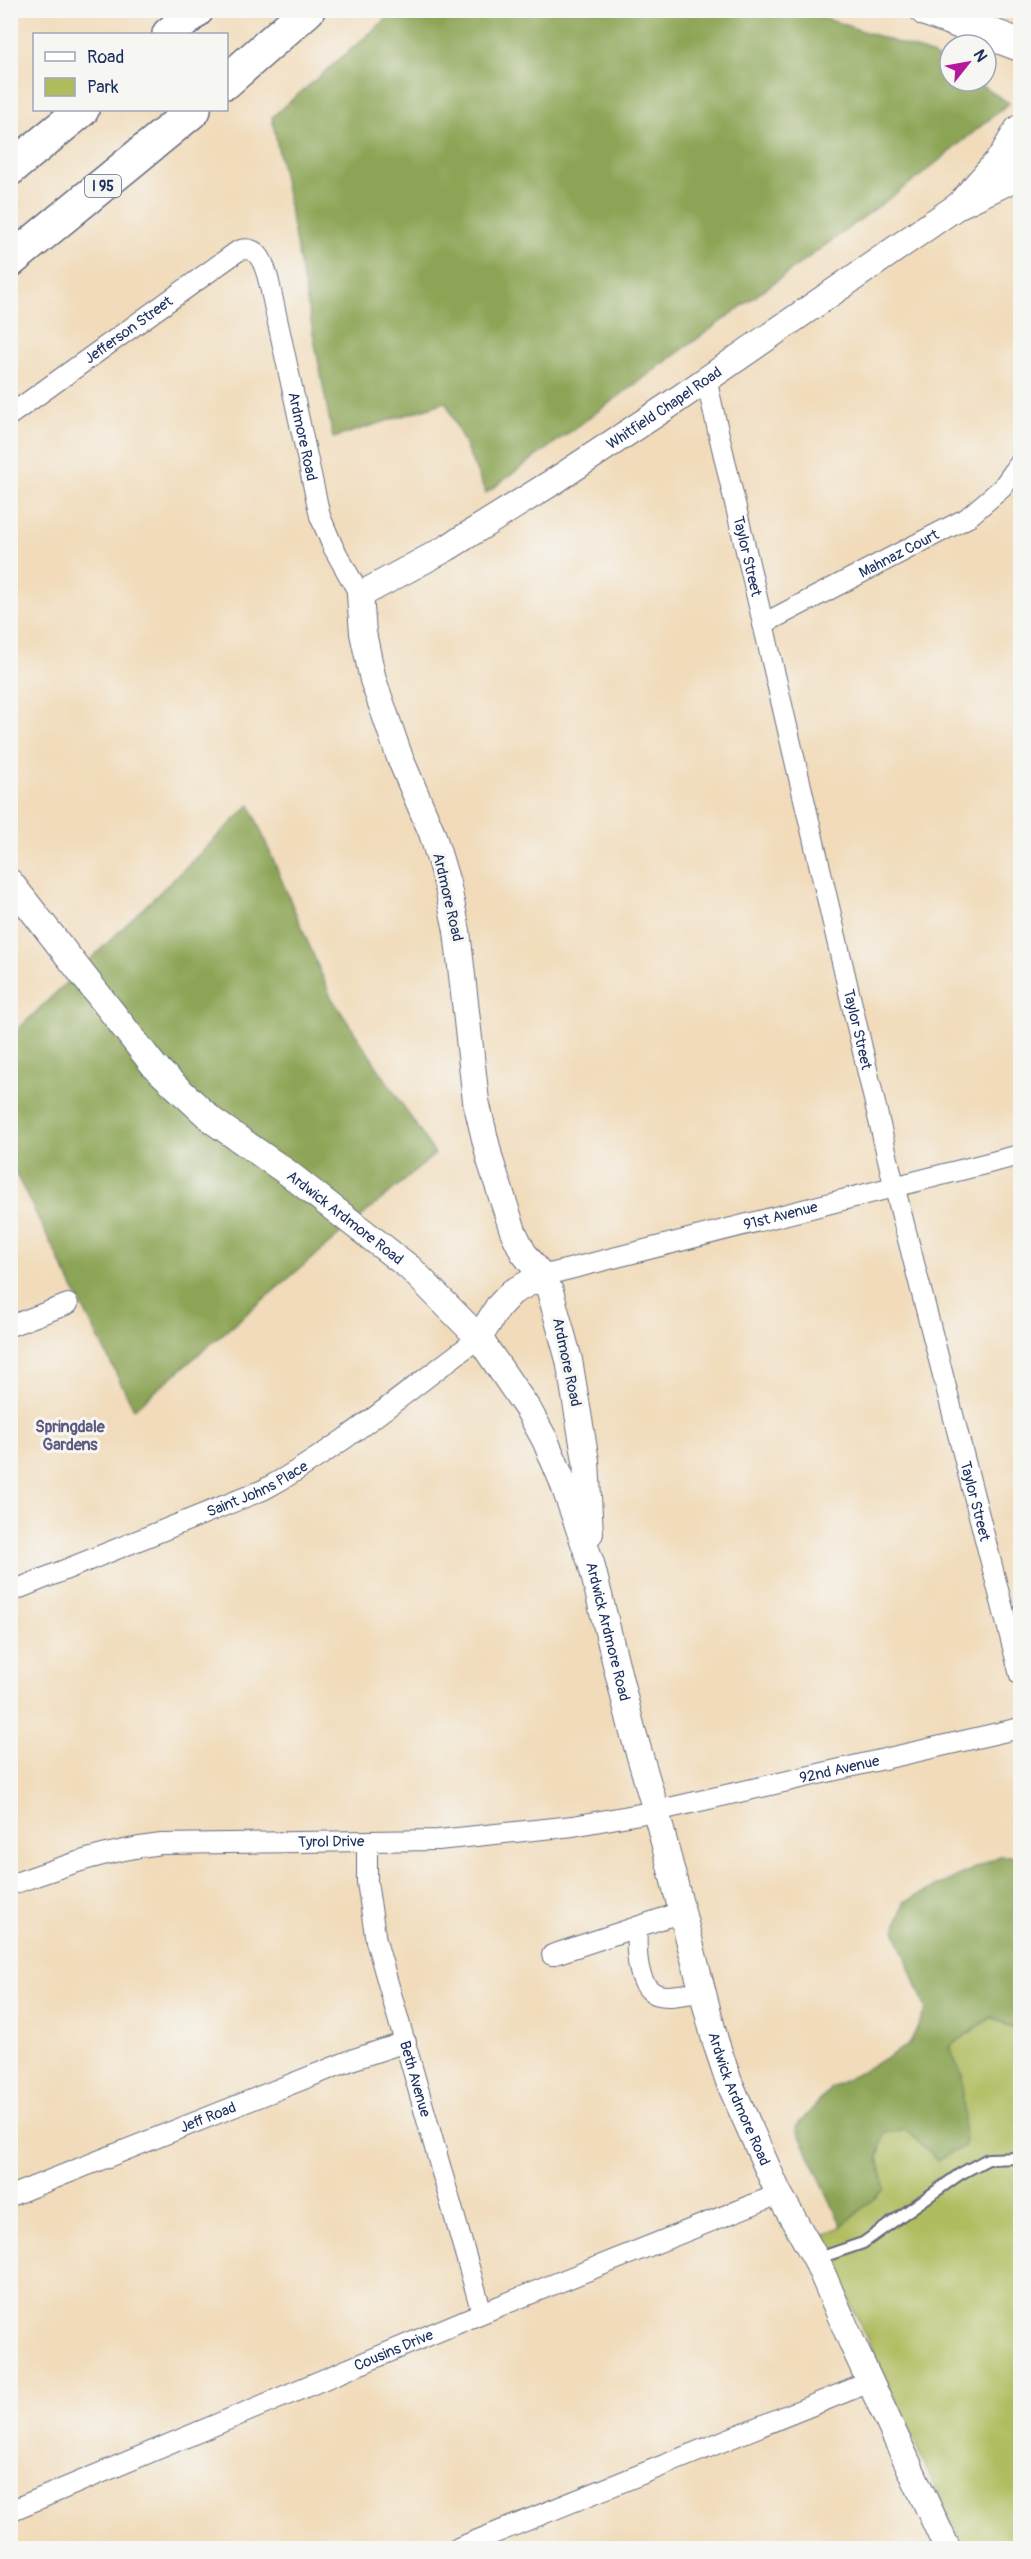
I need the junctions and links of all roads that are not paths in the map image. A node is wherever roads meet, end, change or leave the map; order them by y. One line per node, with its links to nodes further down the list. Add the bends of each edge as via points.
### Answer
1 (197, 10): 4 (highway)
2 (308, 10): 7 (highway)
3 (935, 14): 5 (main road); 6 (main road)
4 (170, 33)
5 (1020, 45)
6 (1020, 63)
7 (228, 80)
8 (81, 111): 11 (highway)
9 (193, 111): 13 (highway, I 95)
10 (1018, 159): 14 (street, Whitfield Chapel Road, via 959,205)
11 (10, 169)
12 (246, 248): 15 (street, Jefferson Street); 17 (street, Ardmore Road, via 261,258 269,282 320,516)
13 (10, 261)
14 (706, 379): 17 (street, Whitfield Chapel Road, via 447,548); 18 (street, Taylor Street)
15 (10, 415)
16 (1020, 463): 18 (street, Mahnaz Court, via 1002,488 967,518)
17 (360, 596): 22 (street, Ardmore Road, via 373,680 432,833 447,883 458,931 476,1101 490,1160 513,1231)
18 (762, 624): 21 (street, Taylor Street)
19 (10, 882): 25 (street, Ardwick Ardmore Road, via 155,1066 182,1094 213,1121 385,1246)
20 (1020, 1155): 21 (street, 91st Avenue)
21 (894, 1185): 22 (street, 91st Avenue); 28 (street, Taylor Street)
22 (542, 1276): 25 (street, via 512,1292); 26 (street, Ardmore Road, via 555,1306 569,1360 586,1461)
23 (68, 1304): 24 (street)
24 (10, 1326)
25 (479, 1338): 26 (street, Ardwick Ardmore Road, via 545,1440); 27 (street, Saint Johns Place, via 339,1445 273,1485)
26 (591, 1563): 30 (street, Ardwick Ardmore Road)
27 (10, 1592)
28 (1020, 1675)
29 (1020, 1728): 30 (street, 92nd Avenue)
30 (656, 1811): 31 (street, Tyrol Drive, via 512,1833); 33 (street, Ardwick Ardmore Road)
31 (367, 1842): 32 (street, Tyrol Drive, via 161,1844 89,1857); 37 (street, Beth Avenue, via 367,1882 376,1941)
32 (10, 1885)
33 (682, 1912): 34 (street); 36 (street, Ardwick Ardmore Road)
34 (638, 1927): 35 (street); 36 (street, via 641,1975 646,1987 659,1995)
35 (552, 1955)
36 (702, 1992): 39 (street, Ardwick Ardmore Road, via 729,2082)
37 (406, 2042): 40 (street, Jeff Road, via 354,2059); 42 (street, Beth Avenue)
38 (1020, 2158): 41 (lane, via 988,2159 960,2174 863,2243)
39 (779, 2194): 41 (street, Ardwick Ardmore Road); 42 (street, Cousins Drive)
40 (10, 2196)
41 (816, 2259): 43 (street, Ardwick Ardmore Road)
42 (482, 2313): 44 (street, Cousins Drive)
43 (870, 2382): 45 (street); 46 (street, Ardwick Ardmore Road)
44 (10, 2511)
45 (458, 2548)
46 (947, 2548)

